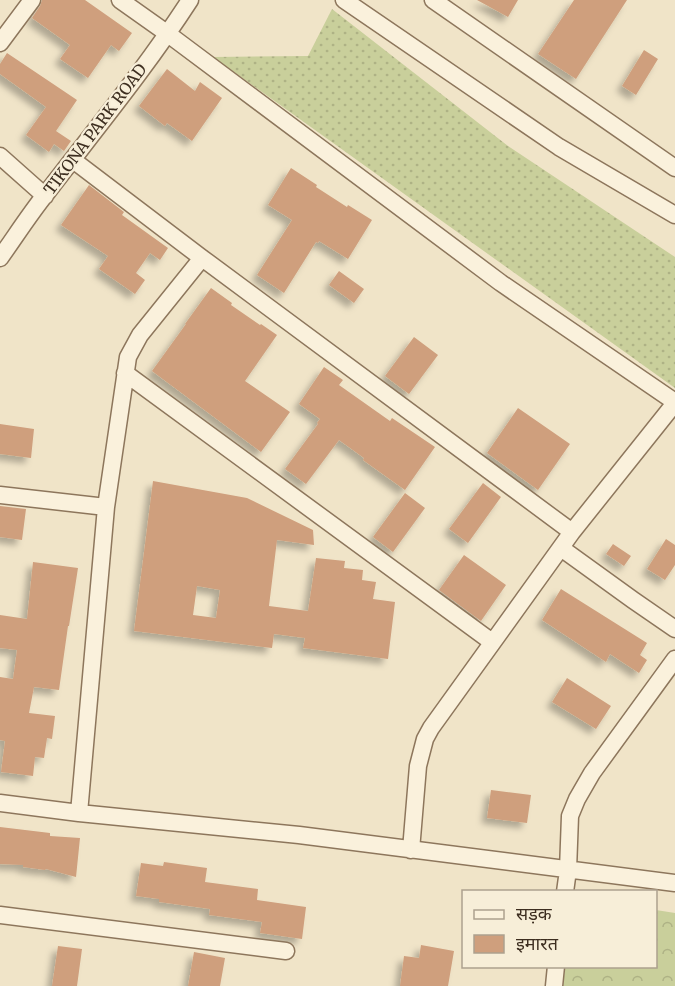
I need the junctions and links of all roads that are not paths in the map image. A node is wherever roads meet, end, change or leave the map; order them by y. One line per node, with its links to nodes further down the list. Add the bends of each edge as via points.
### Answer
1 (32, 0): 7 (street)
2 (120, 0): 6 (street)
3 (190, 0): 6 (street, TIKONA PARK ROAD)
4 (344, 0): 12 (street, via 559,147)
5 (433, 0): 10 (street)
6 (168, 34): 9 (street, TIKONA PARK ROAD); 16 (street, via 501,283)
7 (0, 43)
8 (0, 156): 11 (street)
9 (73, 160): 11 (street, TIKONA PARK ROAD); 14 (street)
10 (675, 168)
11 (45, 196): 13 (street, TIKONA PARK ROAD)
12 (675, 214)
13 (0, 258)
14 (202, 258): 15 (street, via 140,335 128,357); 19 (street)
15 (125, 373): 18 (street); 22 (street)
16 (675, 402): 19 (street)
17 (0, 495): 18 (street)
18 (106, 507): 25 (street)
19 (572, 532): 20 (street)
20 (561, 548): 21 (street); 22 (street)
21 (675, 629)
22 (492, 642): 26 (street, via 425,739 418,766)
23 (675, 659): 27 (street, via 577,799 570,816)
24 (0, 803): 25 (street)
25 (79, 813): 26 (street)
26 (411, 850): 27 (street)
27 (568, 870): 28 (street); 29 (street)
28 (675, 883)
29 (565, 890)
30 (0, 915): 31 (street)
31 (285, 951)
32 (556, 968): 33 (street)
33 (554, 986)

